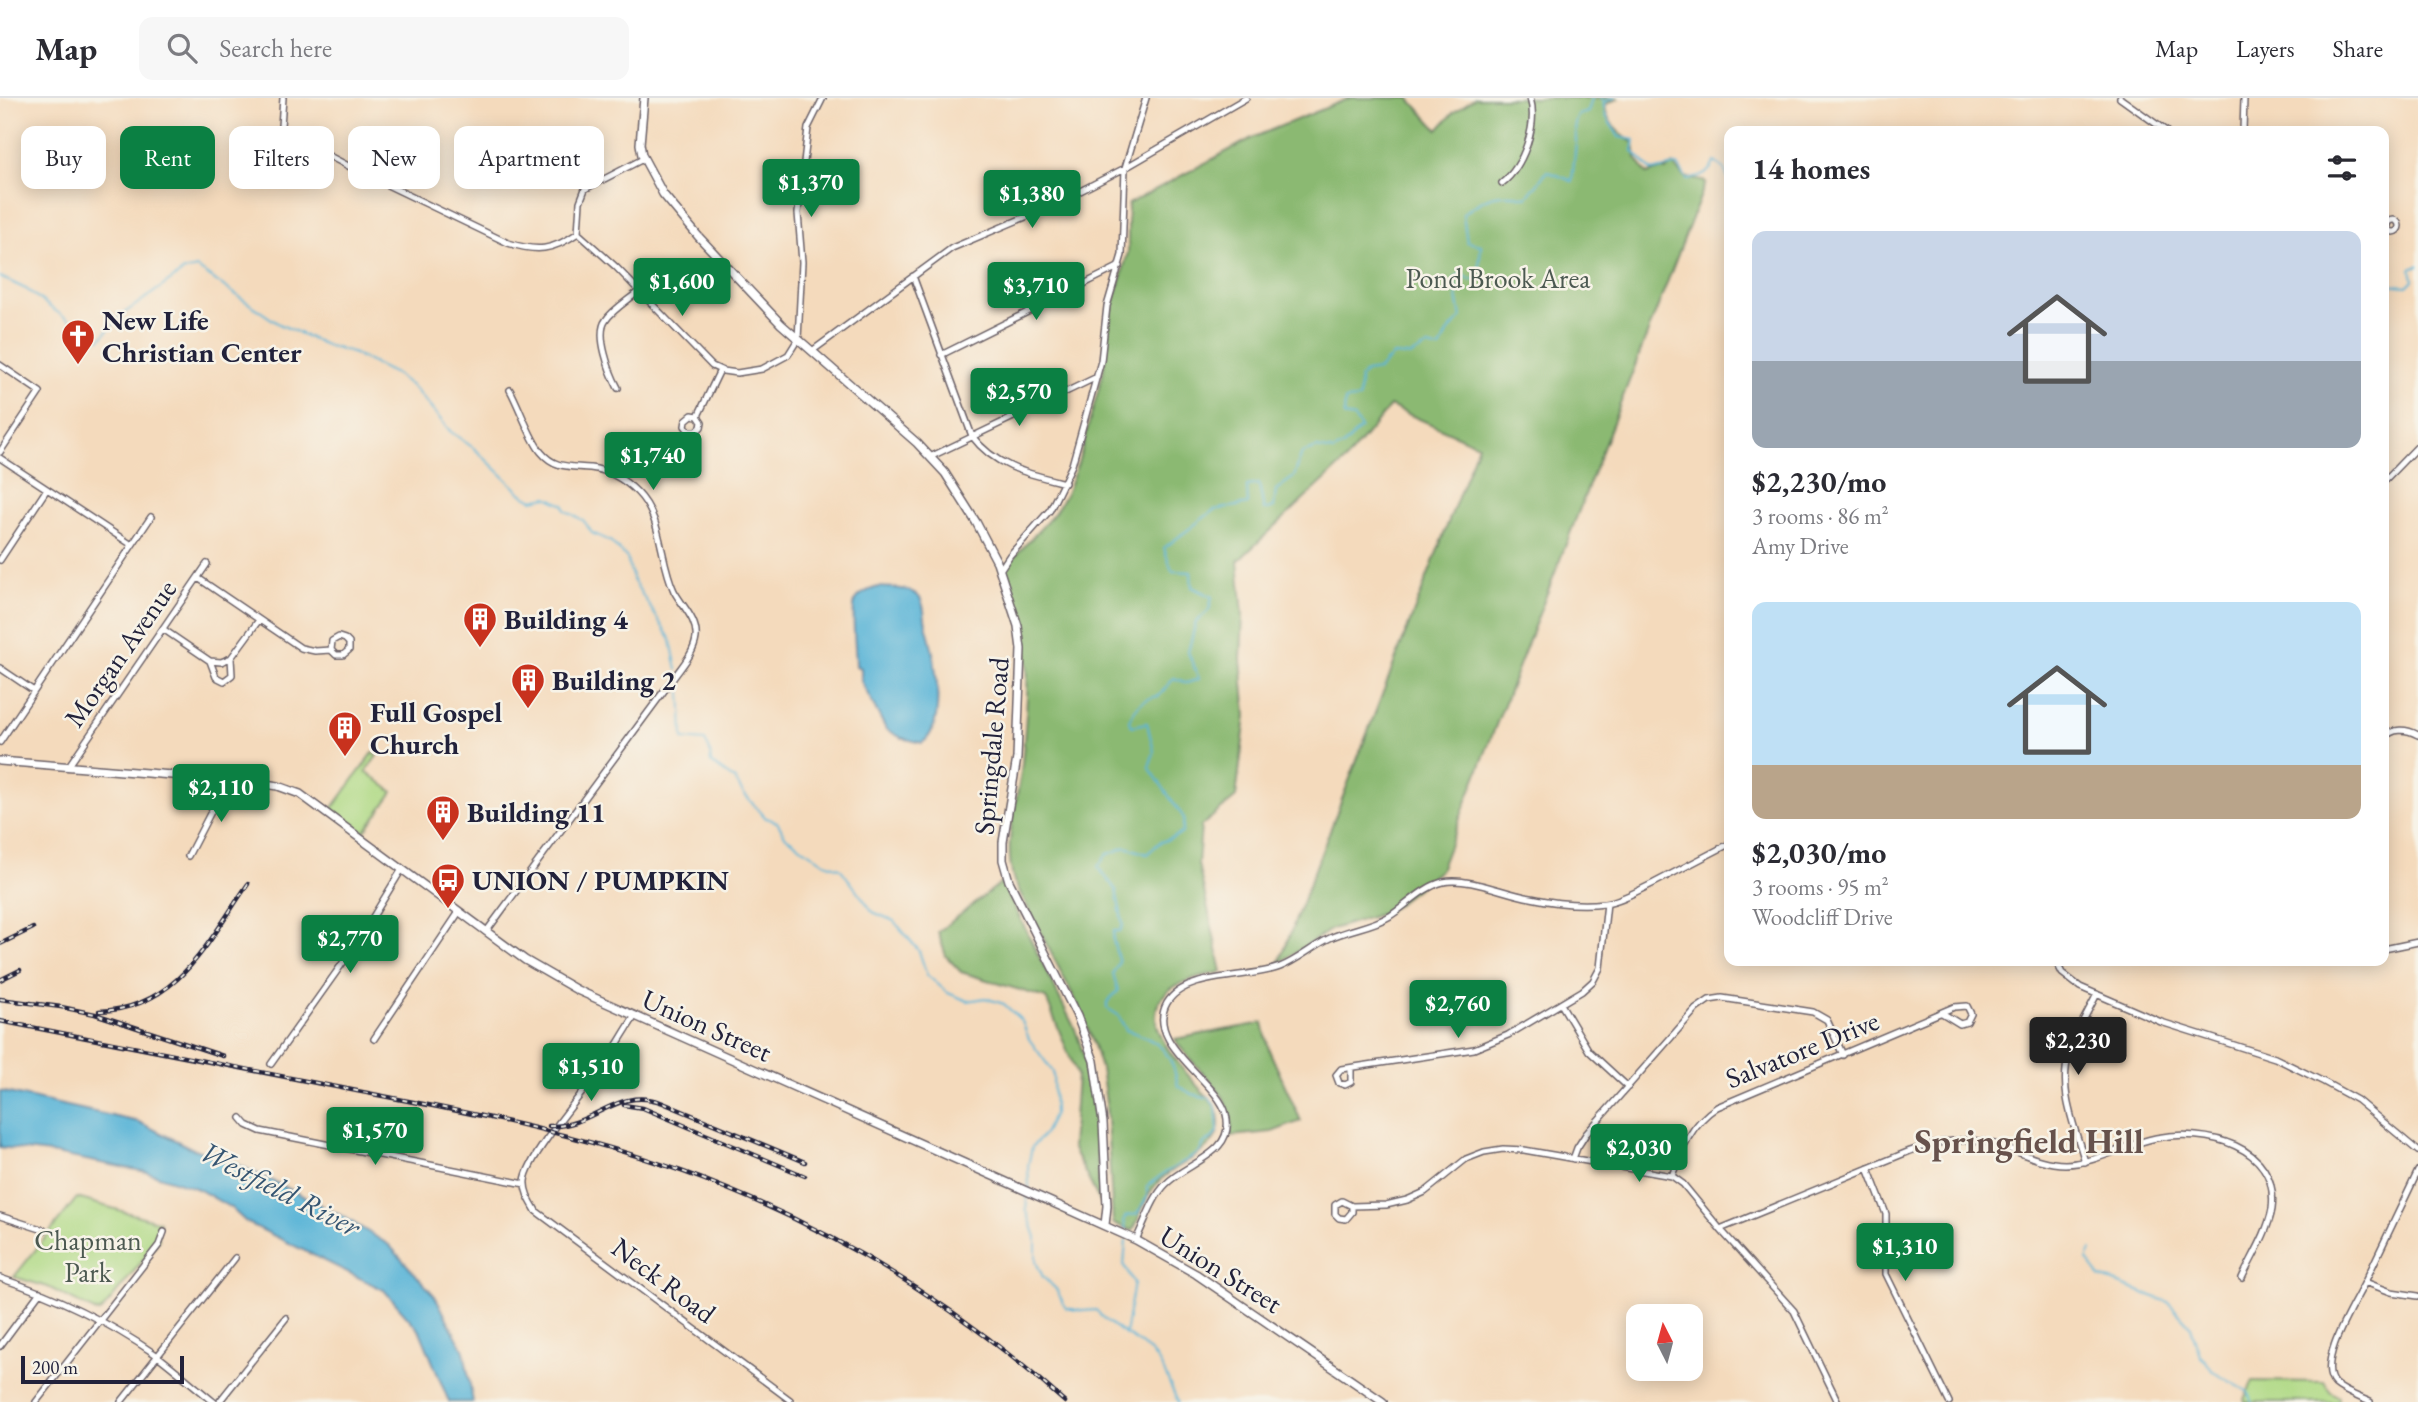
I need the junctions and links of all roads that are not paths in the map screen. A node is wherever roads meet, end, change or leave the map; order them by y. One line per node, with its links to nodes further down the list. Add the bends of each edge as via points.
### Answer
1 (283, 98): 14 (street, via 281,126 285,132 508,243 545,249)
2 (644, 98): 11 (main road, Springdale Road)
3 (823, 98): 18 (street, via 808,128 798,213 802,267)
4 (1146, 98): 12 (street)
5 (1246, 98): 12 (street)
6 (1530, 98): 13 (street, via 1532,128 1511,176)
7 (2120, 98): 9 (street)
8 (2244, 98): 10 (street)
9 (2159, 126)
10 (2243, 126)
11 (643, 159): 14 (street, via 585,189); 18 (main road, Springdale Road, via 676,211)
12 (1125, 168): 15 (street); 16 (street, via 1024,219 963,242)
13 (1502, 183)
14 (578, 233): 17 (street)
15 (1120, 266): 20 (street); 23 (street, via 1107,306)
16 (913, 276): 19 (street); 20 (street)
17 (639, 291): 22 (street, via 705,361); 24 (street, via 607,318 602,328)
18 (798, 338): 19 (main road, Springdale Road); 22 (street, via 788,355 768,366 746,372)
19 (811, 351): 30 (main road, Springdale Road)
20 (941, 355): 27 (street)
21 (0, 365): 29 (street, via 40,392)
22 (720, 370): 26 (street)
23 (1097, 377): 27 (street); 33 (street)
24 (618, 388)
25 (510, 390): 59 (street, via 540,451 556,465 611,474 639,494 656,527 670,581 696,636 672,680)
26 (698, 416)
27 (972, 436): 30 (street); 33 (street, via 1004,464)
28 (2418, 446): 32 (street)
29 (0, 452)
30 (930, 457): 39 (main road, Springdale Road, via 956,488)
31 (0, 458): 34 (street)
32 (2389, 476)
33 (1065, 483): 39 (street, via 1050,510)
34 (47, 489): 36 (street); 37 (street)
35 (151, 517): 36 (street)
36 (132, 545): 47 (street)
37 (0, 560)
38 (207, 564): 40 (street, Morgan Avenue)
39 (1000, 570): 82 (main road, Springdale Road, via 1021,649 1017,758 1003,860 1094,1061 1103,1123)
40 (198, 578): 41 (street); 42 (street, Morgan Avenue)
41 (259, 620): 43 (street, via 301,648); 44 (street)
42 (163, 629): 45 (street); 52 (street, Morgan Avenue)
43 (331, 650)
44 (231, 658): 45 (street); 45 (street, via 232,675 225,681 215,676)
45 (210, 661)
46 (0, 668): 47 (street)
47 (34, 691): 50 (street)
48 (2389, 733): 49 (street, via 2396,730)
49 (2418, 735)
50 (0, 742)
51 (0, 761): 52 (main road, Union Street)
52 (68, 766): 53 (main road, Union Street)
53 (228, 779): 55 (street); 56 (main road, Union Street, via 270,784 300,794)
54 (1724, 847): 57 (street)
55 (188, 856)
56 (402, 869): 58 (main road, Union Street); 69 (street, via 357,943)
57 (1607, 903): 64 (street, via 1598,973 1586,988); 86 (street, via 1532,899 1467,883 1442,882 1390,916 1328,939 1279,967 1217,978 1178,991 1164,1008 1167,1033 1182,1059 1221,1102 1227,1127 1223,1142 1213,1153 1164,1185)
58 (459, 912): 59 (main road, Union Street); 67 (street)
59 (486, 932): 66 (main road, Union Street, via 548,974)
60 (2418, 942): 61 (street)
61 (2389, 948)
62 (2058, 966): 63 (street, via 2072,982)
63 (2097, 994): 73 (street, via 2161,1023 2287,1064 2357,1100); 75 (street, via 2071,1046 2065,1073 2067,1103)
64 (1561, 1003): 70 (street, via 1474,1049); 71 (street, via 1589,1051)
65 (1942, 1013): 65 (street, Salvatore Drive, via 1963,1005 1972,1014 1960,1024); 68 (street, Salvatore Drive)
66 (635, 1016): 79 (street, via 537,1155); 82 (main road, Union Street)
67 (374, 1039)
68 (1843, 1055): 71 (street, via 1831,1028 1818,1014 1717,998 1700,1005); 78 (street, Salvatore Drive, via 1710,1112 1687,1137)
69 (271, 1063)
70 (1351, 1068)
71 (1628, 1087): 74 (street, via 1582,1139)
72 (240, 1118): 79 (street, via 260,1131)
73 (2418, 1151)
74 (1573, 1159): 78 (street); 80 (street, via 1490,1150 1466,1159 1413,1198)
75 (2085, 1162): 76 (street, via 2042,1161 1963,1140 1919,1147); 89 (street, via 2167,1136 2208,1137 2244,1150 2264,1171 2272,1200 2266,1227)
76 (1868, 1168): 83 (street); 103 (street, via 1886,1214 1886,1274)
77 (2418, 1171): 90 (street)
78 (1672, 1176): 83 (street)
79 (525, 1184): 97 (street, Neck Road, via 536,1211)
80 (1352, 1206)
81 (0, 1216): 84 (street)
82 (1105, 1225): 86 (main road, Union Street)
83 (1720, 1229): 102 (street, via 1794,1311)
84 (44, 1230)
85 (164, 1232): 94 (street, via 159,1245)
86 (1129, 1236): 101 (main road, Union Street, via 1196,1274)
87 (234, 1258): 96 (street)
88 (0, 1278): 91 (street)
89 (2242, 1278)
90 (2365, 1282): 92 (street); 104 (street, via 2328,1366 2336,1385)
91 (40, 1292): 94 (street); 95 (street)
92 (2418, 1296)
93 (286, 1318): 100 (street)
94 (99, 1320): 96 (street); 98 (street)
95 (0, 1346)
96 (157, 1356): 99 (street); 100 (street)
97 (790, 1400)
98 (36, 1402)
99 (121, 1402)
100 (217, 1402)
101 (1383, 1402)
102 (1838, 1402)
103 (1949, 1402)
104 (2370, 1402)

